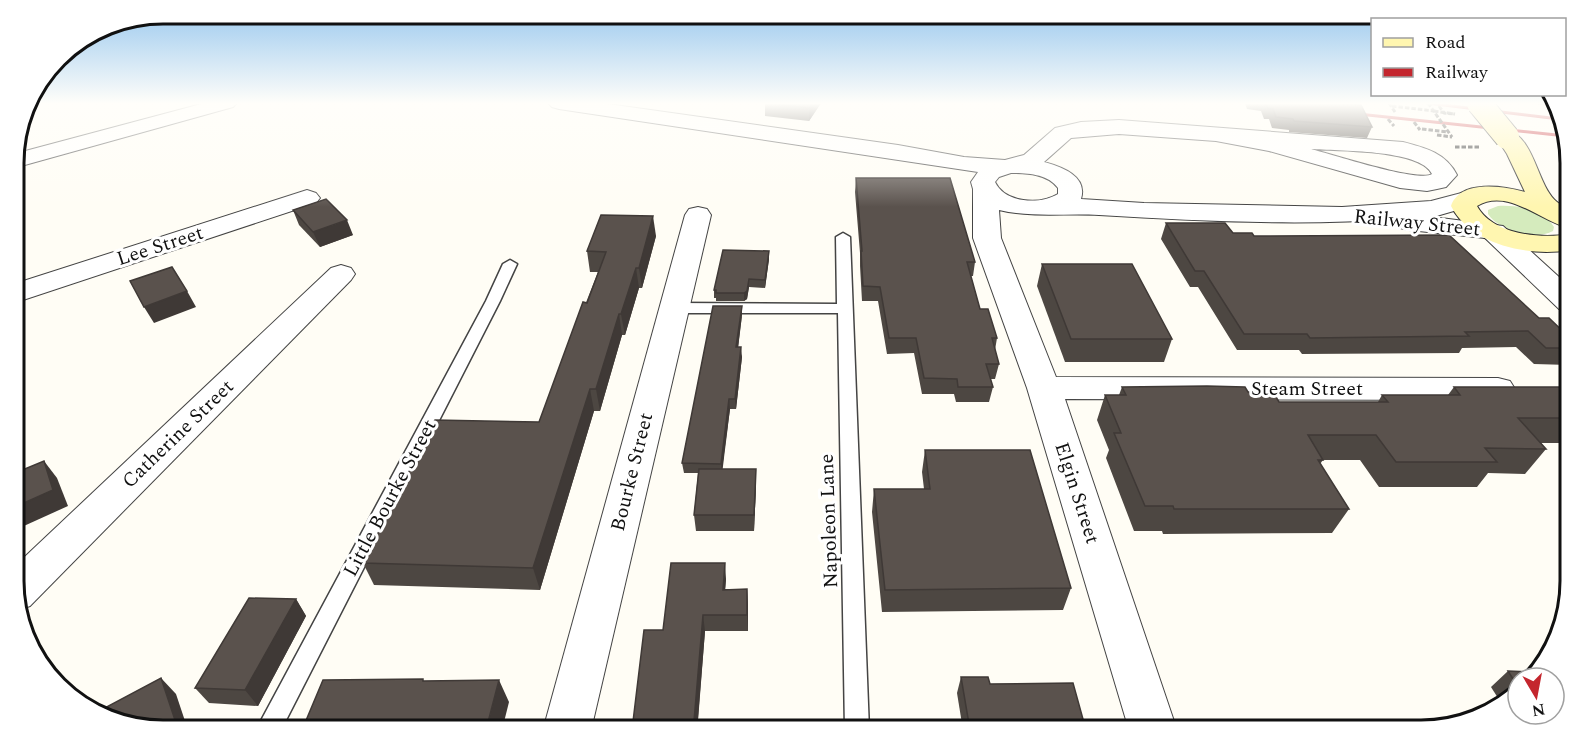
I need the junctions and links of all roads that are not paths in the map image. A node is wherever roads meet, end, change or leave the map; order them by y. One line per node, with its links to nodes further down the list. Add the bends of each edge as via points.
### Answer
1 (103, 138): 10 (street)
2 (788, 138): 9 (street)
3 (1058, 138): 11 (street, via 1032,160)
4 (1082, 138): 12 (street)
5 (1233, 138): 6 (street, via 1400,181 1427,184 1445,175 1431,159 1403,149)
6 (1266, 138)
7 (1497, 138): 15 (main road, via 1504,150 1499,168 1488,185)
8 (1498, 138): 18 (main road, via 1522,157 1528,176)
9 (856, 148): 11 (street, Railway Street, via 964,164); 13 (street, Railway Street, via 936,170)
10 (24, 158)
11 (1007, 166): 12 (street, Railway Street, via 1030,166); 13 (street, via 985,177)
12 (1061, 177): 16 (street, via 1072,191 1070,197); 17 (street, Railway Street, via 1136,205)
13 (985, 189): 16 (street, Railway Street, via 1006,204); 24 (street, Elgin Street, via 986,228)
14 (307, 198): 27 (street, Lee Street)
15 (1472, 198): 18 (main road, via 1513,197); 20 (street, Railway Street, via 1432,209); 21 (main road, via 1464,206 1468,216)
16 (1053, 207): 17 (street, Railway Street); 24 (street, via 1026,214 1007,226 997,241)
17 (1193, 212): 20 (street, Railway Street)
18 (1558, 212)
19 (698, 215): 29 (street, Bourke Street)
20 (1342, 215): 21 (street, Railway Street)
21 (1493, 231): 23 (main road, via 1539,244); 28 (street)
22 (843, 237): 30 (lane, Napoleon Lane)
23 (1560, 243)
24 (995, 258): 31 (street, Elgin Street)
25 (510, 264): 34 (lane, Little Bourke Street)
26 (341, 274): 33 (street, Catherine Street)
27 (24, 291)
28 (1560, 294)
29 (674, 308): 30 (lane); 35 (street, Bourke Street)
30 (845, 309): 36 (lane, Napoleon Lane)
31 (1044, 388): 32 (street, Steam Street); 37 (street, Elgin Street)
32 (1525, 390)
33 (24, 584)
34 (273, 720)
35 (570, 720)
36 (856, 720)
37 (1151, 720)

